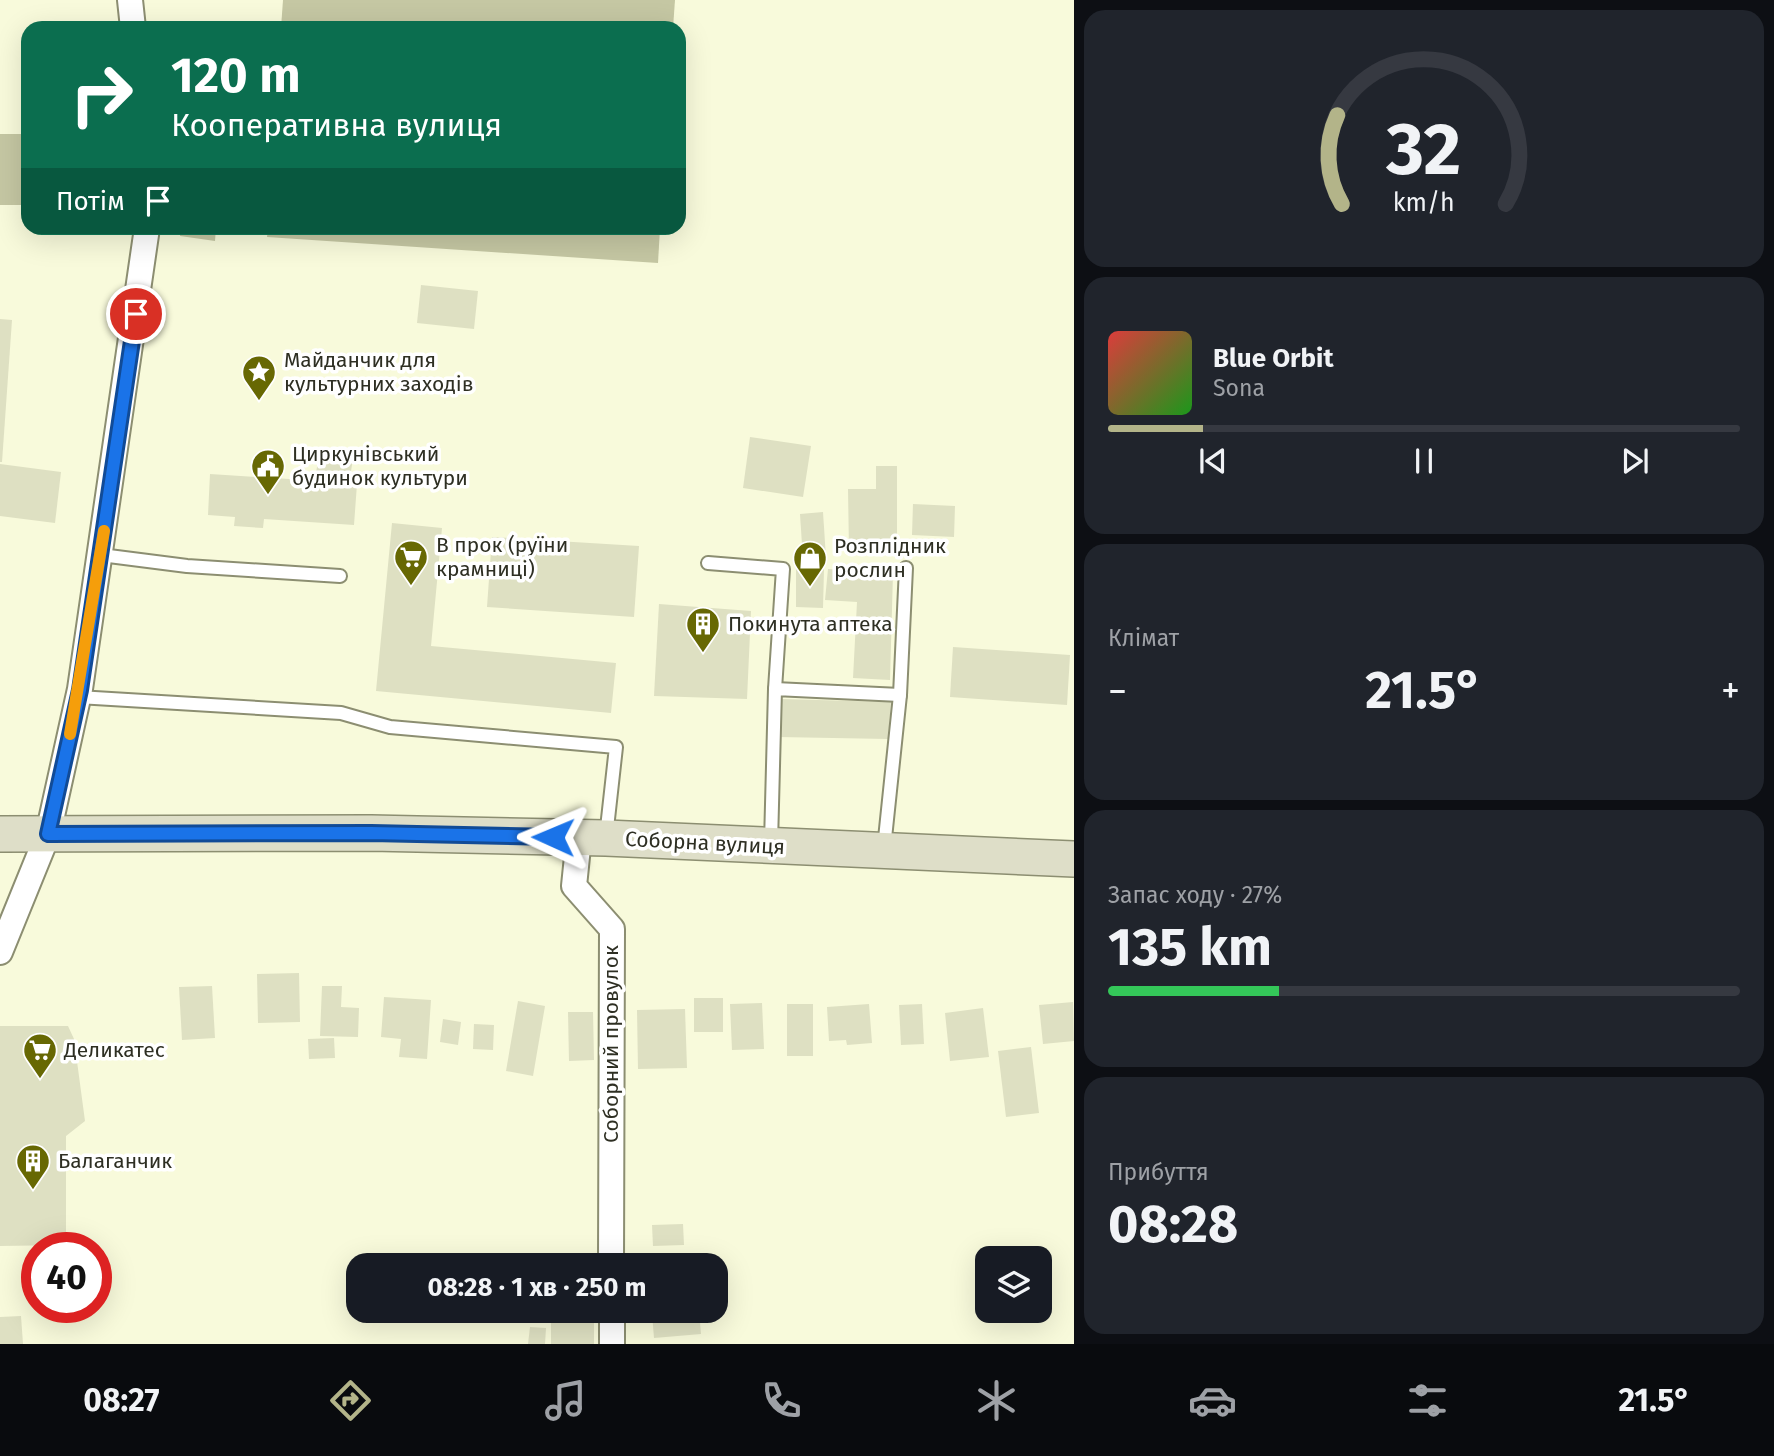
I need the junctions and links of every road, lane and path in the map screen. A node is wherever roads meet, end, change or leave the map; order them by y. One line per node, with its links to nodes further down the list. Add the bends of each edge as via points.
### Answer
1 (130, 0): 2 (street)
2 (132, 21)
3 (146, 235): 4 (street)
4 (101, 555): 7 (lane); 10 (street)
5 (708, 564): 8 (lane, via 783,569)
6 (906, 568): 9 (lane)
7 (341, 576)
8 (775, 689): 9 (lane); 14 (lane)
9 (900, 695): 15 (lane)
10 (78, 697): 12 (street); 13 (lane, via 341,713 390,727 616,747)
11 (0, 834): 12 (street, Соборна вулиця)
12 (48, 834): 13 (street, Соборна вулиця); 17 (street)
13 (592, 838): 14 (street, Соборна вулиця); 18 (street, Соборний провулок, via 574,886 612,929)
14 (771, 847): 15 (street, Соборна вулиця)
15 (883, 852): 16 (street, Соборна вулиця)
16 (1074, 859)
17 (0, 952)
18 (611, 1253)
19 (612, 1323): 20 (street)
20 (612, 1344)

